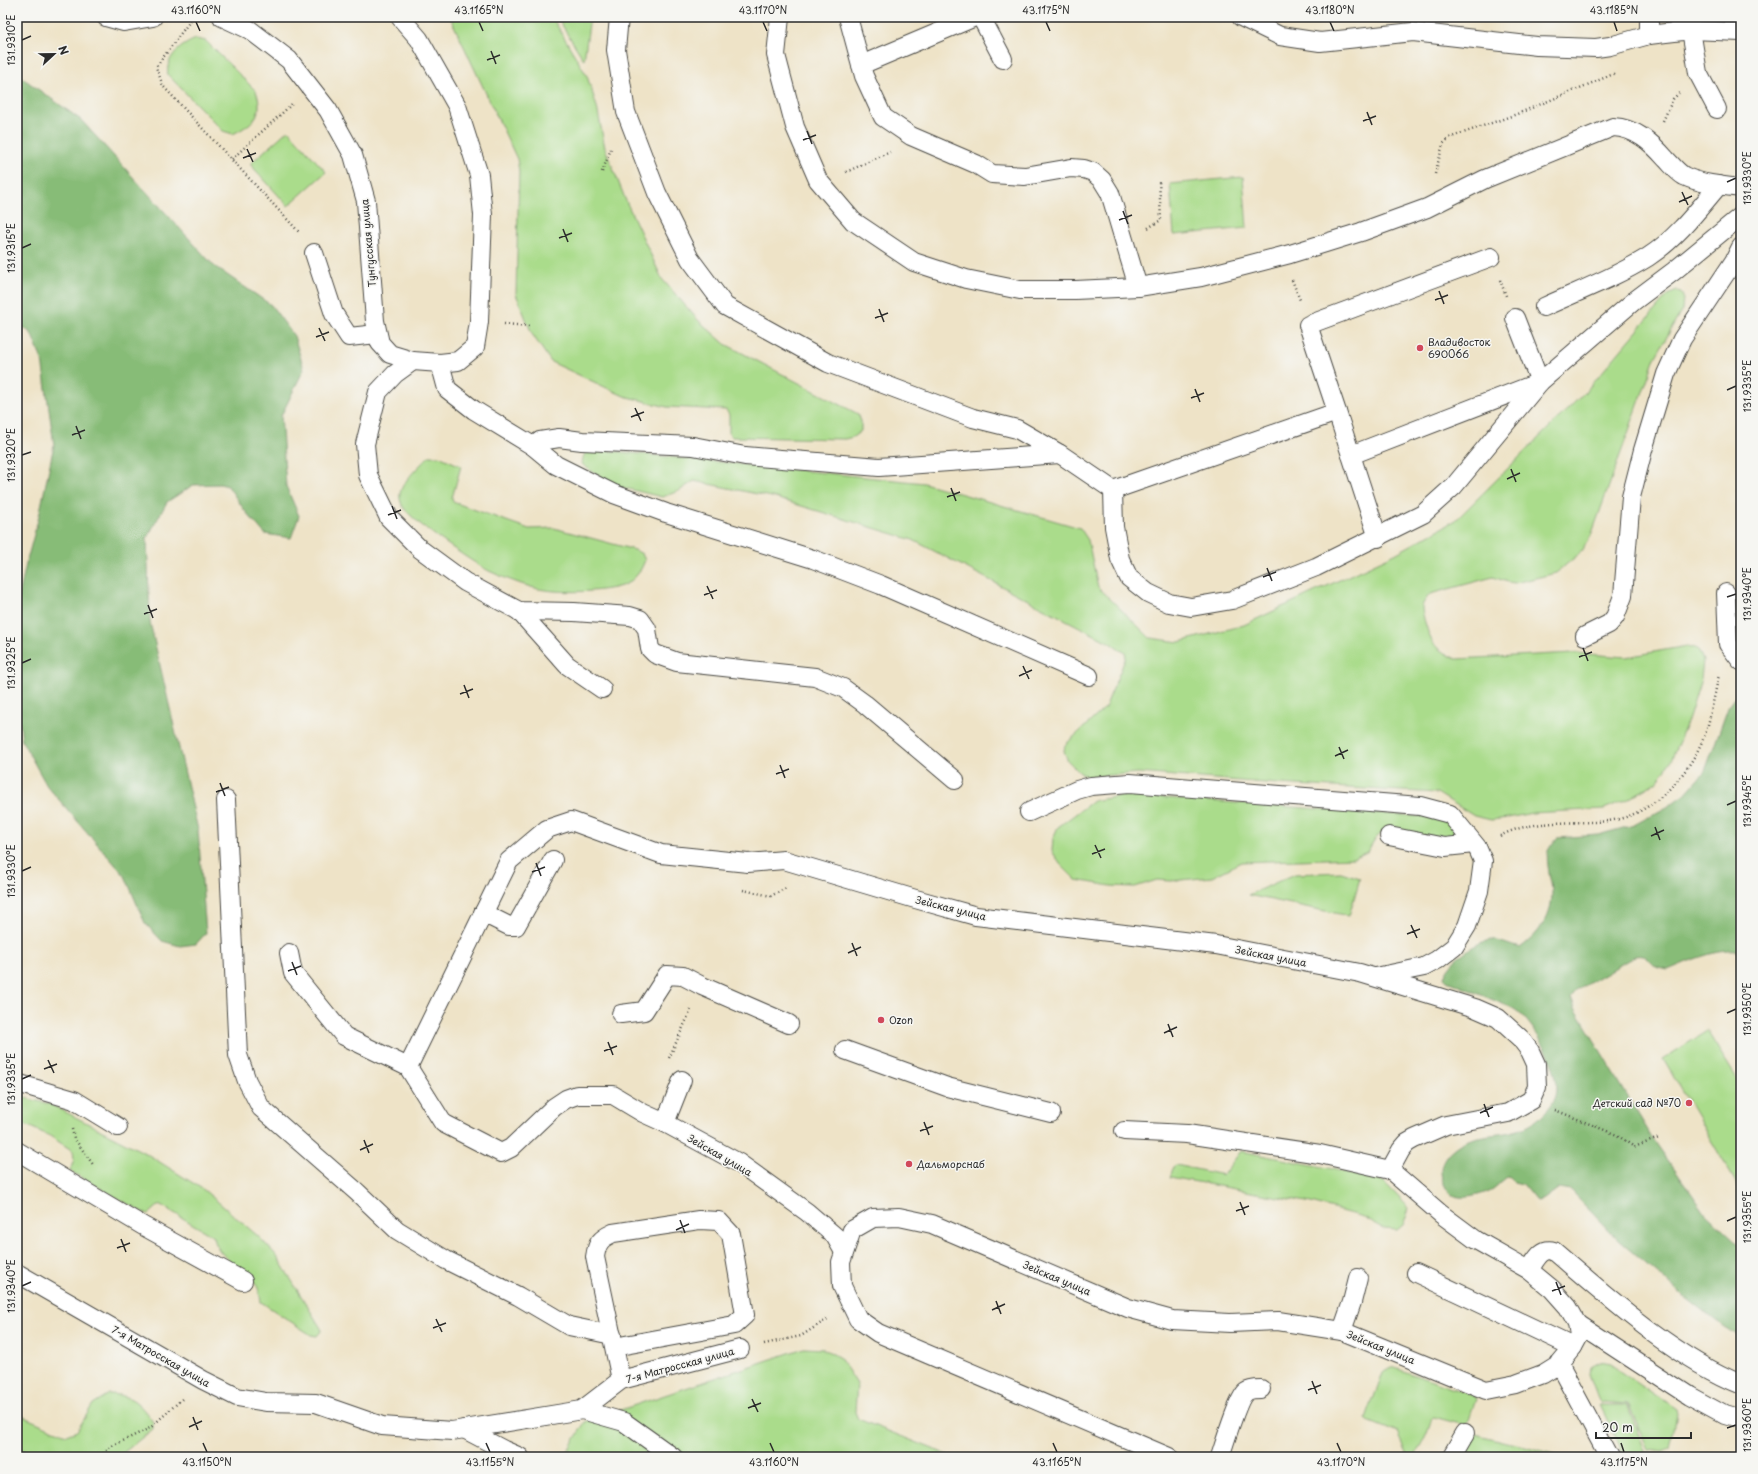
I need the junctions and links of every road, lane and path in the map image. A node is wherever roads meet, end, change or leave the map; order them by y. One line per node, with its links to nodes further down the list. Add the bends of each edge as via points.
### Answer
1 (106, 17): 2 (lane, via 124,22)
2 (153, 17)
3 (192, 17): 12 (path); 24 (path, via 156,67 163,86)
4 (222, 17): 38 (lane, Тунгусская улица, via 250,30 290,60 328,110 353,155 366,201)
5 (400, 17): 40 (lane, Тунгусская улица, via 419,39 457,106 479,175 483,215 479,322 475,347 458,361)
6 (620, 17): 44 (lane, via 616,50 626,112 657,193 690,259 725,306 828,364 973,418 1018,429)
7 (780, 17): 35 (lane, via 776,55 795,127 818,180 853,221 914,262 966,279 1020,290)
8 (848, 17): 17 (lane)
9 (975, 17): 17 (lane)
10 (981, 17): 16 (lane)
11 (1241, 17): 13 (lane, via 1280,36 1320,42 1413,32 1537,46 1596,48 1610,46)
12 (200, 21)
13 (1649, 26): 14 (lane)
14 (1691, 30): 15 (lane); 19 (lane)
15 (1741, 32)
16 (1003, 59)
17 (861, 65): 23 (lane, via 883,117)
18 (1622, 70): 29 (path, via 1445,140)
19 (1698, 73): 21 (lane); 22 (path, via 1673,99)
20 (295, 102): 24 (path)
21 (1717, 109)
22 (1659, 128)
23 (919, 139): 25 (path); 35 (lane, via 976,164 992,174 1026,176 1072,168 1093,172 1110,193)
24 (232, 159): 33 (path, via 295,225)
25 (840, 174)
26 (1159, 180): 31 (path)
27 (1719, 185): 28 (lane); 29 (lane, via 1684,176 1655,146 1630,130 1613,127 1485,179); 36 (lane, via 1666,243 1649,256)
28 (1741, 188)
29 (1427, 208): 35 (lane, via 1290,254 1201,276)
30 (1741, 216): 41 (lane, via 1634,301)
31 (1161, 220)
32 (1741, 247): 50 (lane, via 1682,339 1666,374 1631,496 1623,596 1615,617 1609,624)
33 (314, 253): 38 (lane, via 334,314 349,336)
34 (1491, 257): 37 (path); 42 (lane, via 1308,325)
35 (1138, 288)
36 (1544, 307)
37 (1515, 318): 41 (lane)
38 (377, 334): 39 (lane, Тунгусская улица, via 380,344 390,354)
39 (413, 361): 40 (lane, Тунгусская улица); 49 (lane, via 395,374 378,392 365,444 368,475 389,518 420,549 465,582)
40 (440, 363): 43 (lane, via 447,389 474,410)
41 (1540, 382): 45 (lane); 47 (lane, via 1454,486 1423,514)
42 (1337, 412): 45 (lane); 46 (lane)
43 (533, 446): 44 (lane, via 540,441 558,438 693,446 744,456 879,467); 53 (lane, via 556,465 614,494 813,559 881,585)
44 (1060, 454): 46 (lane)
45 (1351, 455): 47 (lane)
46 (1112, 490): 47 (lane, via 1114,526 1120,559 1129,578 1148,593 1169,603 1190,607 1232,600 1316,568)
47 (1378, 538)
48 (1726, 593): 51 (lane)
49 (519, 611): 54 (lane, via 567,665); 57 (lane, via 630,616 640,619 647,629 650,649 655,654 677,662 815,678 843,688)
50 (1585, 636)
51 (1728, 644): 52 (lane); 63 (path, via 1708,726 1697,750 1678,781 1656,801 1631,816 1597,822 1552,823 1510,831 1495,839)
52 (1741, 661)
53 (1089, 676)
54 (602, 689)
55 (1741, 715): 56 (path, via 1738,742)
56 (1741, 746)
57 (955, 780)
58 (226, 800): 94 (lane, via 238,1055 247,1081 261,1108 397,1230 446,1260 518,1296 569,1326)
59 (1029, 812): 61 (lane, via 1084,788 1130,783 1420,806 1450,814)
60 (1389, 836): 61 (lane, via 1445,847)
61 (1474, 844): 63 (lane)
62 (553, 860): 64 (lane, via 516,926 509,926)
63 (1483, 860): 66 (lane, via 1479,891 1467,926 1454,947 1424,967)
64 (483, 913): 66 (lane, Зейская улица, via 509,860 547,829 571,821 661,854 748,863 784,860 976,916 1216,946); 72 (lane)
65 (289, 953): 72 (lane, via 293,973 344,1036)
66 (1373, 977): 84 (lane, Зейская улица, via 1475,1008 1498,1018 1520,1038 1536,1064 1537,1087 1531,1100 1508,1113 1446,1125 1414,1138 1401,1150)
67 (702, 986): 68 (lane, via 683,976 667,976 644,1011); 69 (lane); 71 (path)
68 (621, 1014)
69 (789, 1024)
70 (845, 1050): 77 (lane, via 947,1087)
71 (666, 1064)
72 (408, 1067): 78 (lane, Зейская улица, via 443,1123 501,1153 511,1148 554,1107 566,1099 578,1096 613,1095)
73 (682, 1080): 78 (lane)
74 (17, 1083): 75 (lane)
75 (74, 1100): 79 (lane); 83 (path, via 69,1116 74,1138)
76 (1554, 1110): 81 (path, via 1617,1135 1634,1146)
77 (1051, 1113)
78 (665, 1123): 85 (lane, Зейская улица, via 738,1163 807,1212 836,1236)
79 (118, 1127)
80 (1124, 1131): 84 (lane, via 1187,1134 1320,1154)
81 (1659, 1138)
82 (17, 1150): 90 (lane, via 144,1227)
83 (96, 1168)
84 (1390, 1170): 86 (lane, via 1476,1240)
85 (844, 1252): 91 (lane, Зейская улица, via 842,1286); 93 (lane, Зейская улица, via 852,1230 874,1218 899,1217 932,1224 1128,1308 1172,1320 1230,1323 1278,1321)
86 (1529, 1270): 92 (lane, via 1552,1289 1568,1307); 100 (lane, via 1542,1252 1549,1249 1554,1251 1611,1299 1679,1350 1724,1377)
87 (17, 1273): 98 (lane, 7-я Матросская улица)
88 (1416, 1273): 95 (lane)
89 (1358, 1278): 93 (lane)
90 (243, 1281)
91 (850, 1305): 96 (path, via 800,1336); 110 (lane, Зейская улица, via 858,1319 878,1333)
92 (1577, 1323): 95 (lane, via 1579,1336); 103 (lane, via 1689,1396 1724,1415)
93 (1342, 1330): 97 (lane, Зейская улица, via 1486,1390 1516,1384 1543,1374)
94 (613, 1341): 94 (lane, via 595,1257 597,1246 604,1237 613,1233 691,1221 719,1221 731,1234 745,1315 734,1325); 99 (lane)
95 (1574, 1347): 97 (lane, Зейская улица)
96 (740, 1349): 99 (lane, 7-я Матросская улица)
97 (1558, 1364): 113 (lane)
98 (203, 1380): 104 (lane, 7-я Матросская улица, via 237,1397 266,1402 316,1403 382,1426 452,1431); 107 (path, via 150,1428 110,1447)
99 (621, 1380): 102 (lane, 7-я Матросская улица)
100 (1741, 1384)
101 (1261, 1389): 111 (lane, via 1244,1393)
102 (582, 1410): 104 (lane, 7-я Матросская улица); 109 (lane, via 624,1422)
103 (1741, 1420)
104 (464, 1429): 108 (lane)
105 (1465, 1433): 112 (lane)
106 (1646, 1454): 114 (path)
107 (101, 1457)
108 (520, 1457)
109 (673, 1457)
110 (1169, 1457)
111 (1220, 1457)
112 (1451, 1457)
113 (1609, 1457)
114 (1696, 1457)

